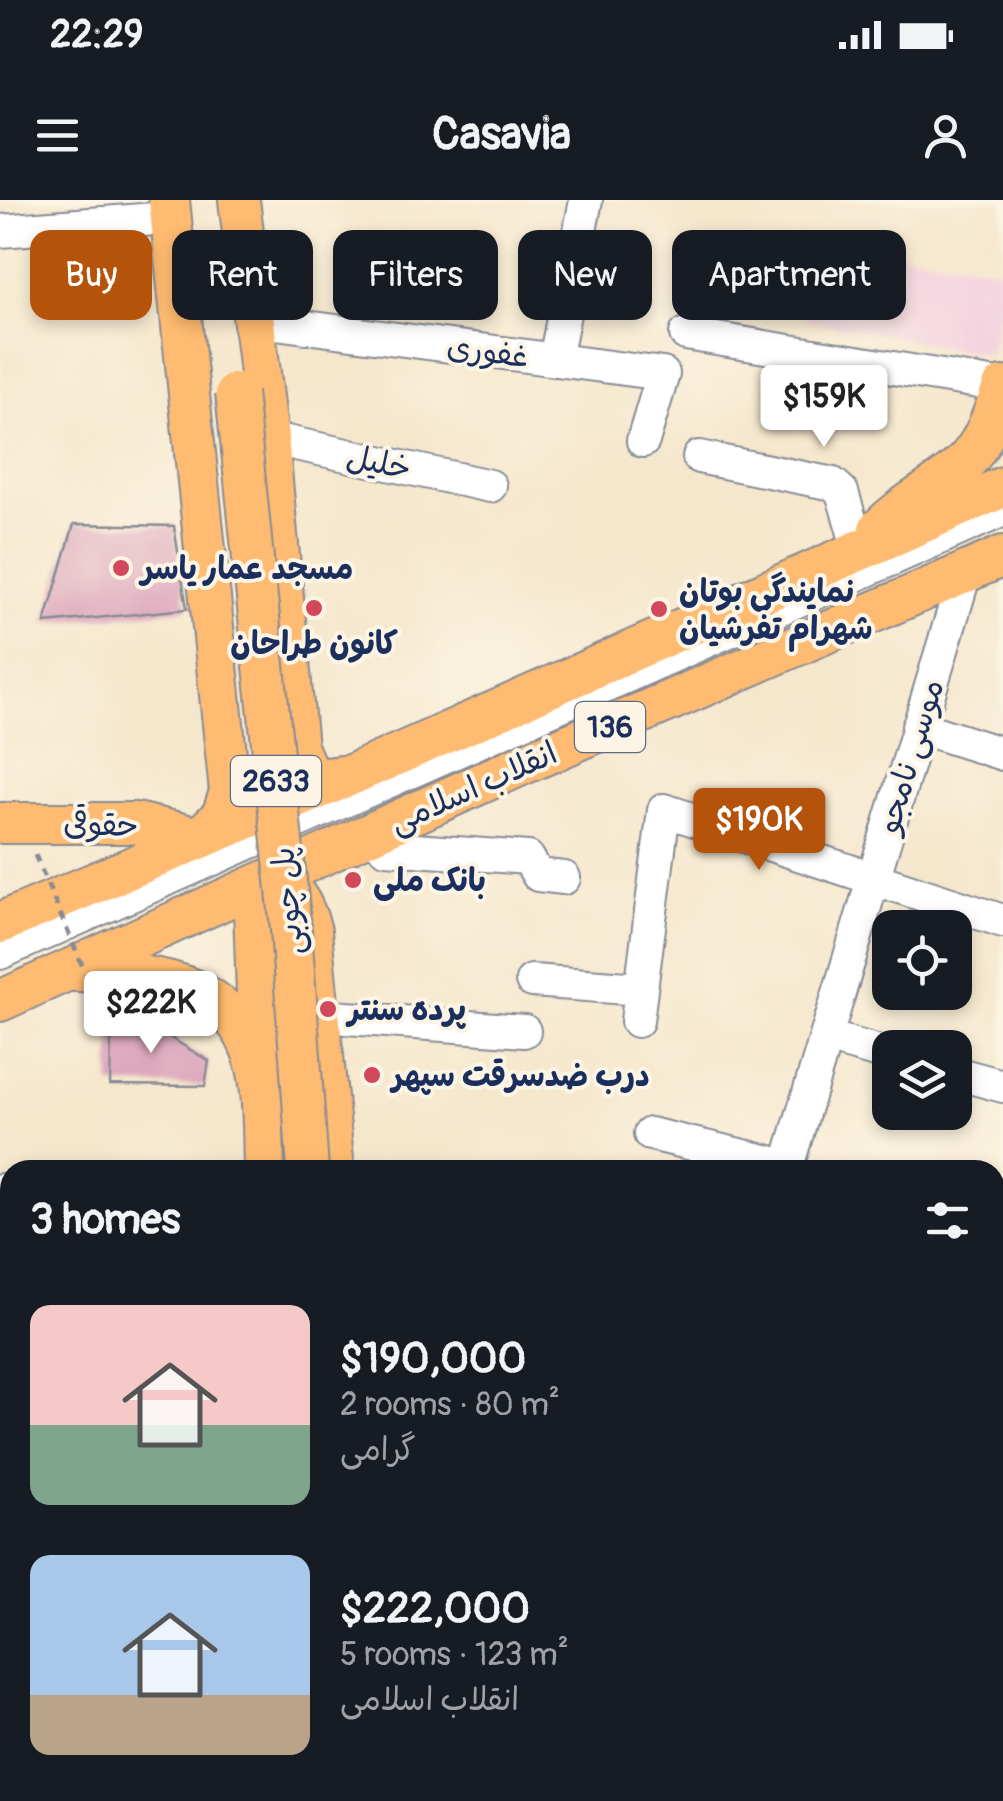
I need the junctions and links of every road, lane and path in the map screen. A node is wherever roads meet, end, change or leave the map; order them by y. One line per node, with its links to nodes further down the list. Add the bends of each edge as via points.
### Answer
1 (217, 200): 11 (main road, 2633)
2 (239, 200): 5 (main road, 2633)
3 (586, 200): 9 (street)
4 (175, 206): 6 (street); 11 (main road, 2633); 23 (main road, 2633)
5 (243, 230)
6 (0, 231)
7 (254, 320): 9 (street, غفوری); 12 (main road, 2633)
8 (686, 334): 10 (street)
9 (555, 360): 13 (street, غفوری, via 663,374)
10 (1003, 386): 19 (main road, via 983,436 963,464 904,502)
11 (224, 396): 51 (main road, پل چوبی / 2633); 52 (main road, پل چوبی / 2633, bridge, via 291,928)
12 (268, 438): 15 (street, خلیل); 22 (main road, 2633)
13 (643, 441)
14 (699, 457): 19 (street, via 833,484 842,492)
15 (490, 486)
16 (1003, 487): 19 (main road, انقلاب اسلامی / 136)
17 (1003, 510): 36 (street)
18 (1003, 530): 37 (street)
19 (858, 550): 26 (main road, انقلاب اسلامی / 136)
20 (1003, 556): 21 (main road, انقلاب اسلامی / 136)
21 (965, 573): 24 (street, موسی نامجو); 29 (main road, انقلاب اسلامی / 136)
22 (294, 701): 23 (main road, via 288,746 278,758 257,760 243,749); 26 (main road, 2633, via 298,747 309,775)
23 (224, 710): 28 (main road, via 230,792 222,816)
24 (918, 727): 25 (street); 31 (street, موسی نامجو)
25 (1003, 754)
26 (353, 774): 28 (main road, انقلاب اسلامی / 136)
27 (0, 823): 28 (main road, حقوقی, via 136,823)
28 (200, 838): 34 (main road, انقلاب اسلامی / 136)
29 (358, 839): 32 (street, via 386,848 528,858 538,875); 35 (main road, via 325,873); 38 (main road, انقلاب اسلامی / 136)
30 (35, 855): 41 (path, bridge)
31 (874, 877): 33 (street); 39 (street, via 664,810 639,1005); 44 (street, موسی نامجو)
32 (564, 878)
33 (1003, 921)
34 (0, 923)
35 (312, 931): 42 (main road); 47 (main road, via 292,889 278,886 262,894 254,910)
36 (0, 953)
37 (0, 970)
38 (65, 971): 40 (main road, انقلاب اسلامی / 136); 47 (main road, via 141,973 189,985 240,1028)
39 (532, 980)
40 (0, 1001)
41 (100, 1007)
42 (318, 1016): 43 (street); 53 (main road)
43 (524, 1031)
44 (826, 1038): 45 (street); 55 (street, موسی نامجو)
45 (872, 1050)
46 (972, 1078): 48 (street)
47 (260, 1081): 50 (main road)
48 (1003, 1086)
49 (650, 1134): 54 (street)
50 (264, 1160)
51 (283, 1160)
52 (307, 1160)
53 (333, 1160)
54 (754, 1160)
55 (788, 1160)

